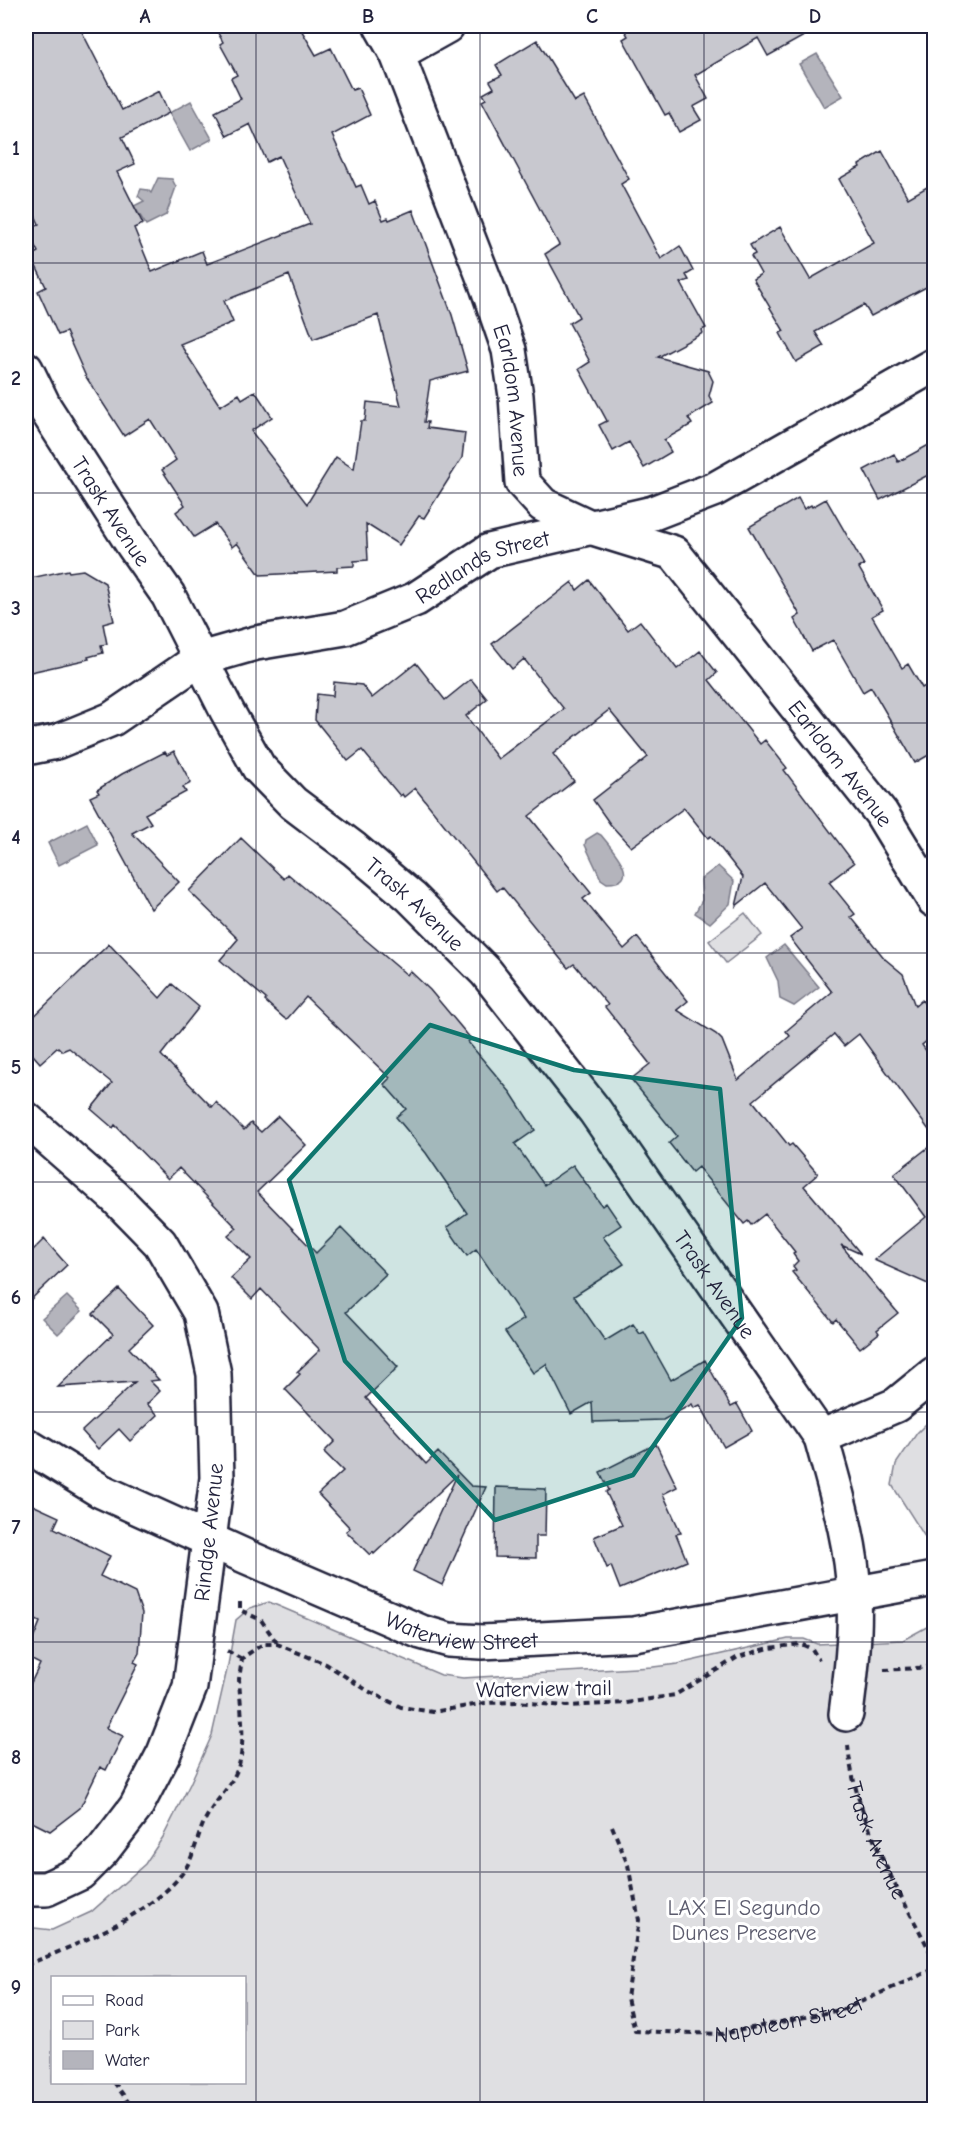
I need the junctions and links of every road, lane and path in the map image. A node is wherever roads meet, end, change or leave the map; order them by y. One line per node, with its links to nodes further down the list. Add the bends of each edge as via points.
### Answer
1 (381, 26): 3 (street, Earldom Avenue)
2 (447, 26): 3 (street)
3 (397, 54): 6 (street, Earldom Avenue, via 509,350 522,483 543,505)
4 (934, 365): 6 (street, Redlands Street, via 715,489 652,513)
5 (26, 369): 7 (street, Trask Avenue, via 45,408 168,595)
6 (590, 527): 7 (street, Redlands Street, via 489,551 416,599 345,628 256,643); 9 (street, Earldom Avenue, via 674,554 881,813)
7 (200, 659): 8 (street, Redlands Street, via 112,719 56,742); 12 (street, Trask Avenue, via 259,768 292,803 411,897 486,972 595,1112)
8 (26, 748)
9 (934, 900)
10 (26, 1119): 14 (street, Rindge Avenue, via 115,1197 160,1243 201,1313 214,1374 217,1478)
11 (934, 1374): 12 (street, via 896,1405)
12 (821, 1437): 16 (street, via 849,1545)
13 (26, 1445): 14 (street, Waterview Street, via 101,1491)
14 (210, 1540): 16 (street, Waterview Street, via 421,1632 449,1640 482,1642 634,1634); 26 (street, Rindge Avenue, via 190,1687 164,1753 136,1807 103,1851 80,1874)
15 (934, 1579): 16 (street, Waterview Street)
16 (855, 1595): 24 (street)
17 (240, 1602): 18 (path, via 240,1610 261,1620)
18 (277, 1644): 20 (path, via 263,1644); 21 (path, Waterview trail, via 326,1664 401,1707 433,1712 485,1703 516,1701 567,1706 675,1695 738,1657 789,1645 801,1644 812,1649)
19 (220, 1648): 20 (path)
20 (242, 1659): 28 (path, via 242,1752 237,1770 205,1820 187,1867 165,1892 135,1913 67,1949)
21 (821, 1665)
22 (934, 1667): 23 (path)
23 (878, 1669)
24 (846, 1714): 27 (path, Trask Avenue, via 849,1755 860,1803)
25 (612, 1826): 29 (path, Napoleon Street, via 628,1865 639,1920 627,1998 635,2031 722,2034 834,2011)
26 (36, 1889)
27 (934, 1959)
28 (26, 1965)
29 (934, 1969)
30 (115, 2084): 31 (path)
31 (134, 2109)

